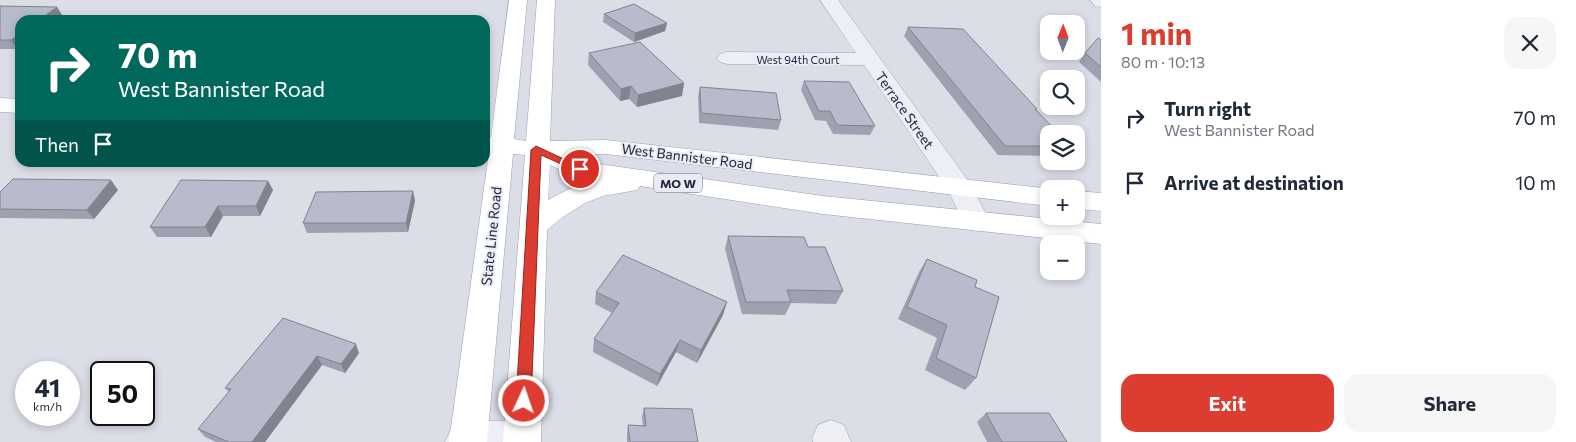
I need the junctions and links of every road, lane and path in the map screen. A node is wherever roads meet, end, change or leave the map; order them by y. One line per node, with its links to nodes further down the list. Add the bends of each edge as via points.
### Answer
1 (518, 0): 8 (main road, State Line Road)
2 (546, 0): 9 (main road)
3 (829, 0): 5 (street, Terrace Street)
4 (727, 58): 5 (street, West 94th Court)
5 (869, 59): 11 (street, Terrace Street)
6 (0, 105): 7 (main road)
7 (15, 106)
8 (493, 145): 9 (main road); 19 (main road, State Line Road)
9 (536, 150): 10 (main road, West Bannister Road / MO W, via 580,169); 11 (main road, West Bannister Road / MO W, via 606,146); 16 (main road)
10 (665, 182): 15 (main road, West Bannister Road / MO W, via 823,205); 16 (main road, via 617,184 590,190 569,198)
11 (960, 188): 12 (main road, West Bannister Road / MO W); 15 (street, Terrace Street)
12 (1040, 197)
13 (1085, 201): 14 (main road)
14 (1101, 202)
15 (976, 221): 17 (main road, West Bannister Road / MO W)
16 (532, 228): 18 (main road)
17 (1101, 234)
18 (522, 440): 19 (street)
19 (467, 441)

